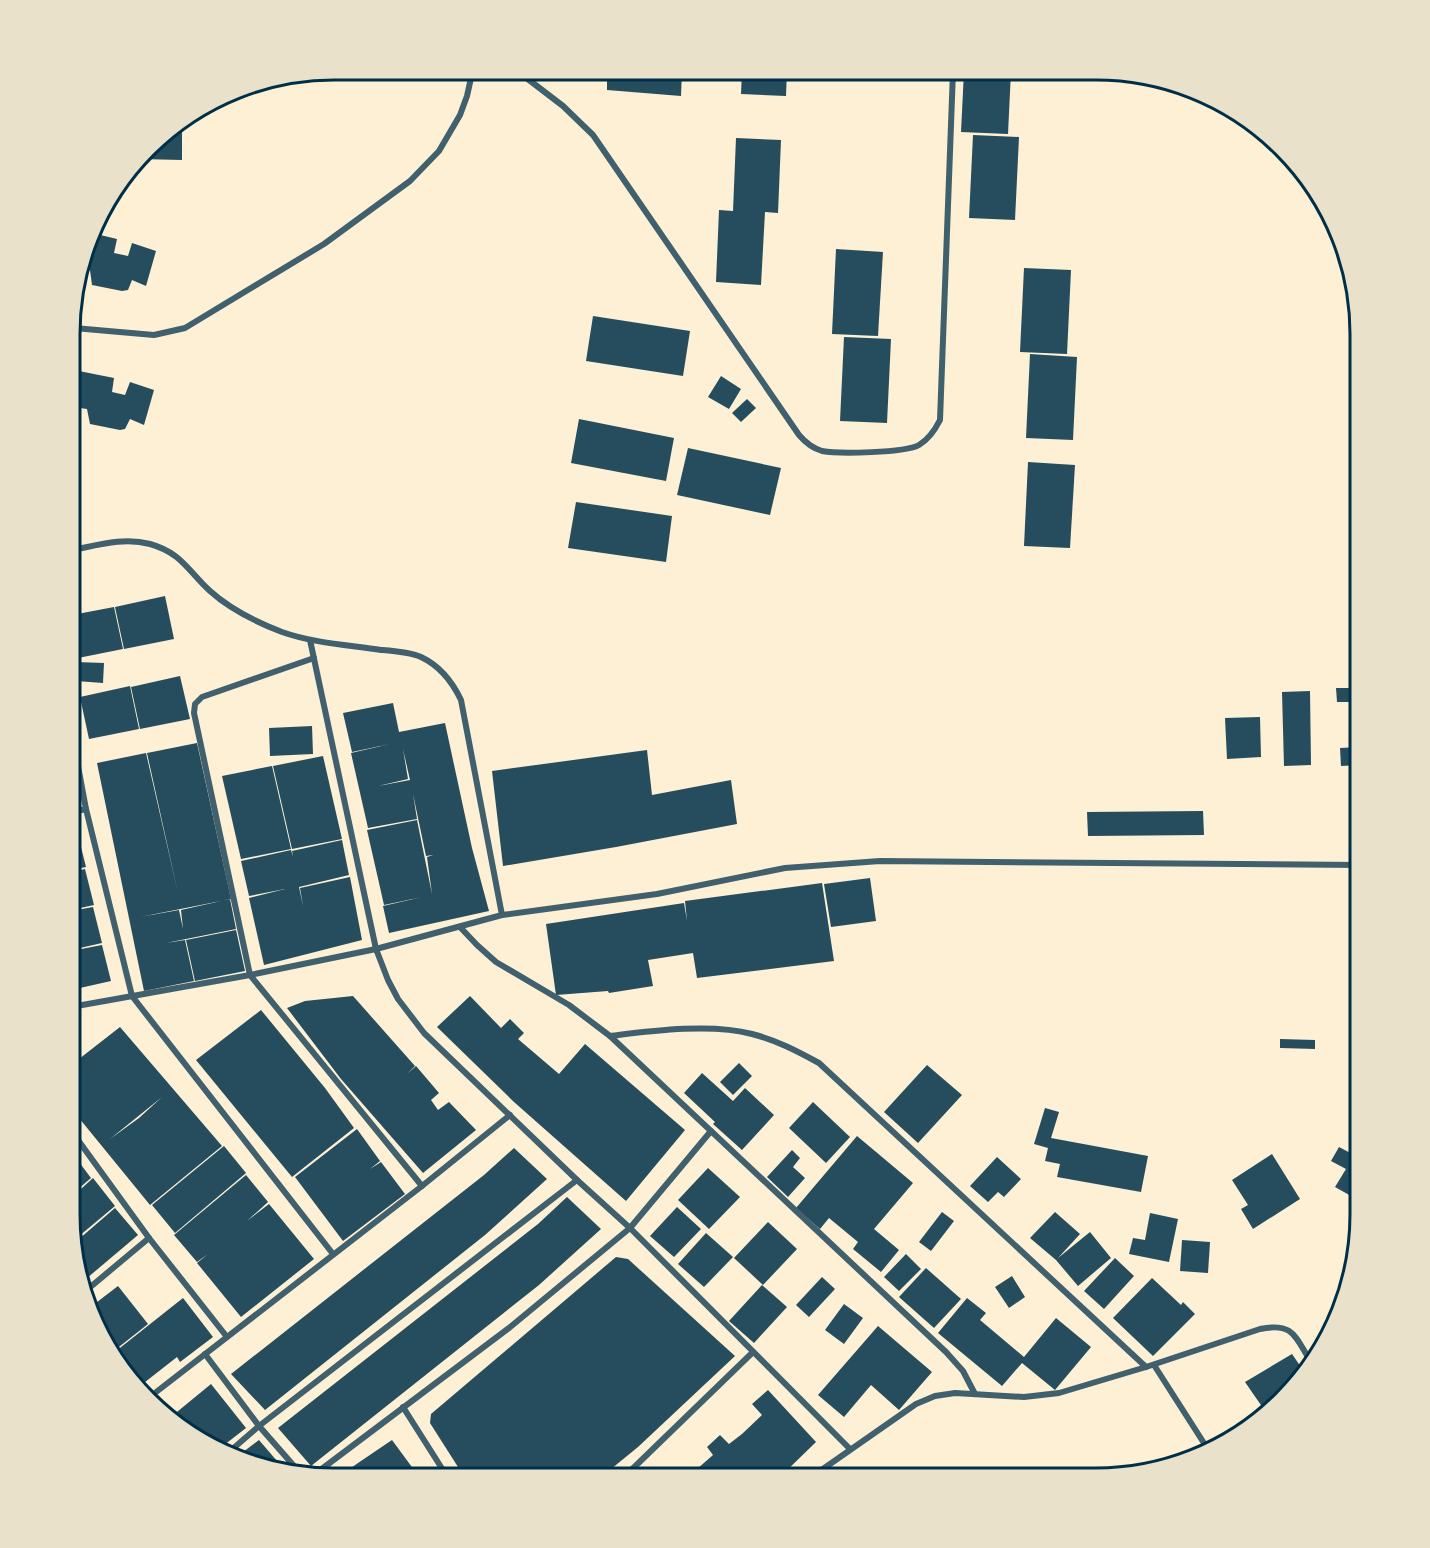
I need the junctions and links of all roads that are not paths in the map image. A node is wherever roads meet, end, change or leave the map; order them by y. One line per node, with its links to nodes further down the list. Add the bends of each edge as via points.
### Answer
1 (471, 80): 4 (street, via 460,116 439,151 410,181 324,244 186,328 154,335)
2 (530, 80): 3 (street, via 593,135 799,435 815,448 832,452 909,449 928,438 940,420)
3 (953, 80)
4 (80, 329)
5 (80, 549): 6 (street, via 131,541 163,549 186,564 210,591 233,607 257,621)
6 (310, 640): 7 (street); 12 (street, via 420,657 435,665 455,686 461,700)
7 (314, 658): 14 (street); 15 (street, via 202,697 194,708)
8 (80, 776): 9 (street)
9 (86, 808): 10 (street); 16 (street)
10 (80, 810)
11 (1350, 865): 12 (street, via 880,861 785,868 657,894)
12 (502, 915): 13 (street)
13 (460, 927): 14 (street); 18 (street, via 496,962 569,1005)
14 (376, 949): 15 (street); 19 (street, via 388,980 410,1017)
15 (250, 975): 16 (street); 23 (street)
16 (132, 996): 17 (street); 26 (street)
17 (80, 1005)
18 (609, 1035): 20 (street); 33 (street, via 688,1029 749,1033 780,1043 819,1063)
19 (510, 1115): 22 (street); 23 (street)
20 (711, 1131): 24 (street); 35 (street, via 946,1352 963,1371)
21 (80, 1143): 25 (street)
22 (577, 1180): 24 (street); 37 (street)
23 (422, 1186): 26 (street)
24 (630, 1228): 29 (street); 36 (street)
25 (149, 1238): 27 (street); 28 (street)
26 (333, 1254): 28 (street)
27 (90, 1287)
28 (226, 1337): 30 (street)
29 (752, 1353): 40 (street); 44 (street)
30 (205, 1354): 34 (street); 37 (street)
31 (1307, 1357): 32 (street, via 1290,1330 1277,1325)
32 (1154, 1365): 33 (street); 38 (street)
33 (1146, 1367): 35 (street, via 1049,1395)
34 (154, 1394)
35 (975, 1394): 40 (street, via 935,1396 916,1404)
36 (403, 1407): 42 (street); 43 (street)
37 (259, 1426): 39 (street); 41 (street)
38 (1205, 1444)
39 (234, 1448)
40 (850, 1449): 45 (street)
41 (293, 1465)
42 (323, 1468)
43 (442, 1468)
44 (633, 1468)
45 (824, 1468)

